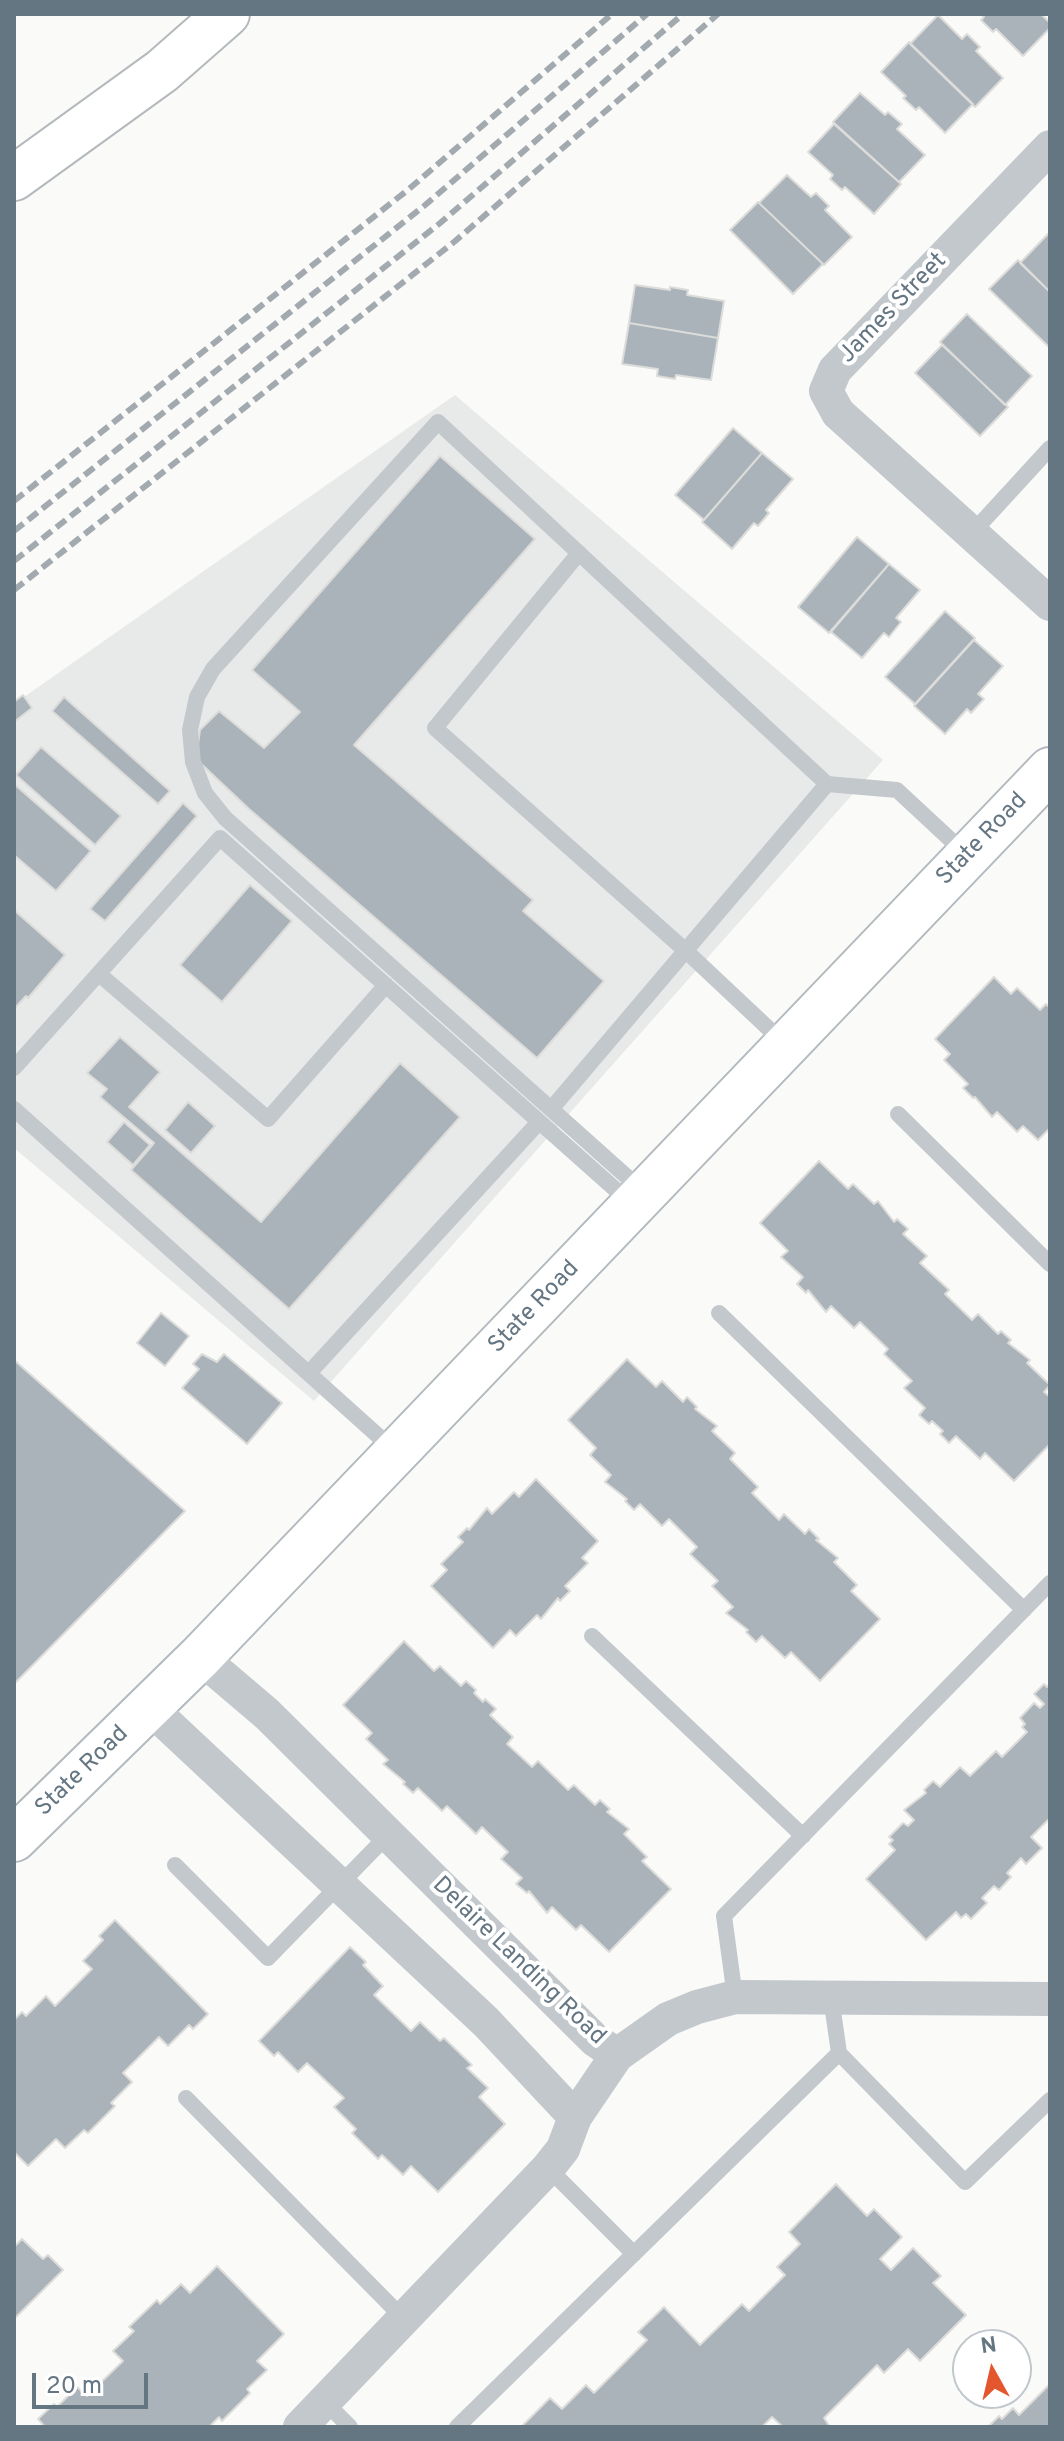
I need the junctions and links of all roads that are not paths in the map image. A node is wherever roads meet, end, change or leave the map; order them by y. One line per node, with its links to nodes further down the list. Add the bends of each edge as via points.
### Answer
1 (227, 14): 3 (main road, via 162,71)
2 (1050, 147): 5 (street, James Street, via 835,370 826,391 838,413)
3 (14, 178)
4 (1050, 448): 5 (lane)
5 (972, 533): 7 (street, James Street)
6 (579, 553): 9 (lane); 11 (lane, via 435,728); 16 (lane, via 438,422 213,669 197,697 190,730 193,762 205,793 225,818)
7 (1050, 604)
8 (1050, 770): 10 (main road, State Road)
9 (827, 784): 10 (lane, via 897,790); 11 (lane)
10 (968, 856): 14 (main road, State Road)
11 (686, 951): 14 (lane); 16 (lane)
12 (99, 974): 13 (lane, via 268,1119); 13 (lane, via 220,838); 15 (lane)
13 (386, 985): 19 (lane)
14 (786, 1046): 20 (main road, State Road)
15 (14, 1068)
16 (552, 1108): 20 (lane)
17 (14, 1109): 23 (lane)
18 (898, 1114): 21 (lane)
19 (539, 1122): 20 (lane); 23 (lane)
20 (639, 1199): 24 (main road, State Road)
21 (1050, 1264)
22 (719, 1313): 26 (lane)
23 (309, 1373): 24 (lane)
24 (397, 1452): 28 (main road, State Road)
25 (1050, 1583): 26 (lane)
26 (1024, 1610): 31 (lane)
27 (592, 1636): 31 (lane)
28 (200, 1657): 29 (main road, State Road); 30 (street, Delaire Landing Road, via 267,1714)
29 (150, 1708): 32 (main road, State Road); 34 (street)
30 (388, 1835): 34 (lane); 39 (street, Delaire Landing Road, via 595,2040)
31 (803, 1836): 35 (lane, via 724,1916)
32 (14, 1839)
33 (175, 1865): 34 (lane, via 268,1958)
34 (339, 1886): 42 (street, via 486,2022)
35 (735, 1997): 36 (street, Delaire Landing Road); 39 (street, Delaire Landing Road, via 668,2019)
36 (831, 1997): 37 (street, Delaire Landing Road); 38 (lane)
37 (1050, 1999)
38 (839, 2053): 41 (lane, via 965,2182); 44 (lane)
39 (617, 2055): 42 (street)
40 (186, 2098): 45 (lane)
41 (1050, 2100)
42 (575, 2117): 43 (street, via 563,2149)
43 (548, 2168): 44 (lane); 45 (street)
44 (634, 2254): 49 (lane)
45 (405, 2320): 46 (street)
46 (325, 2402): 47 (street); 48 (lane)
47 (300, 2427)
48 (350, 2427)
49 (457, 2427)

